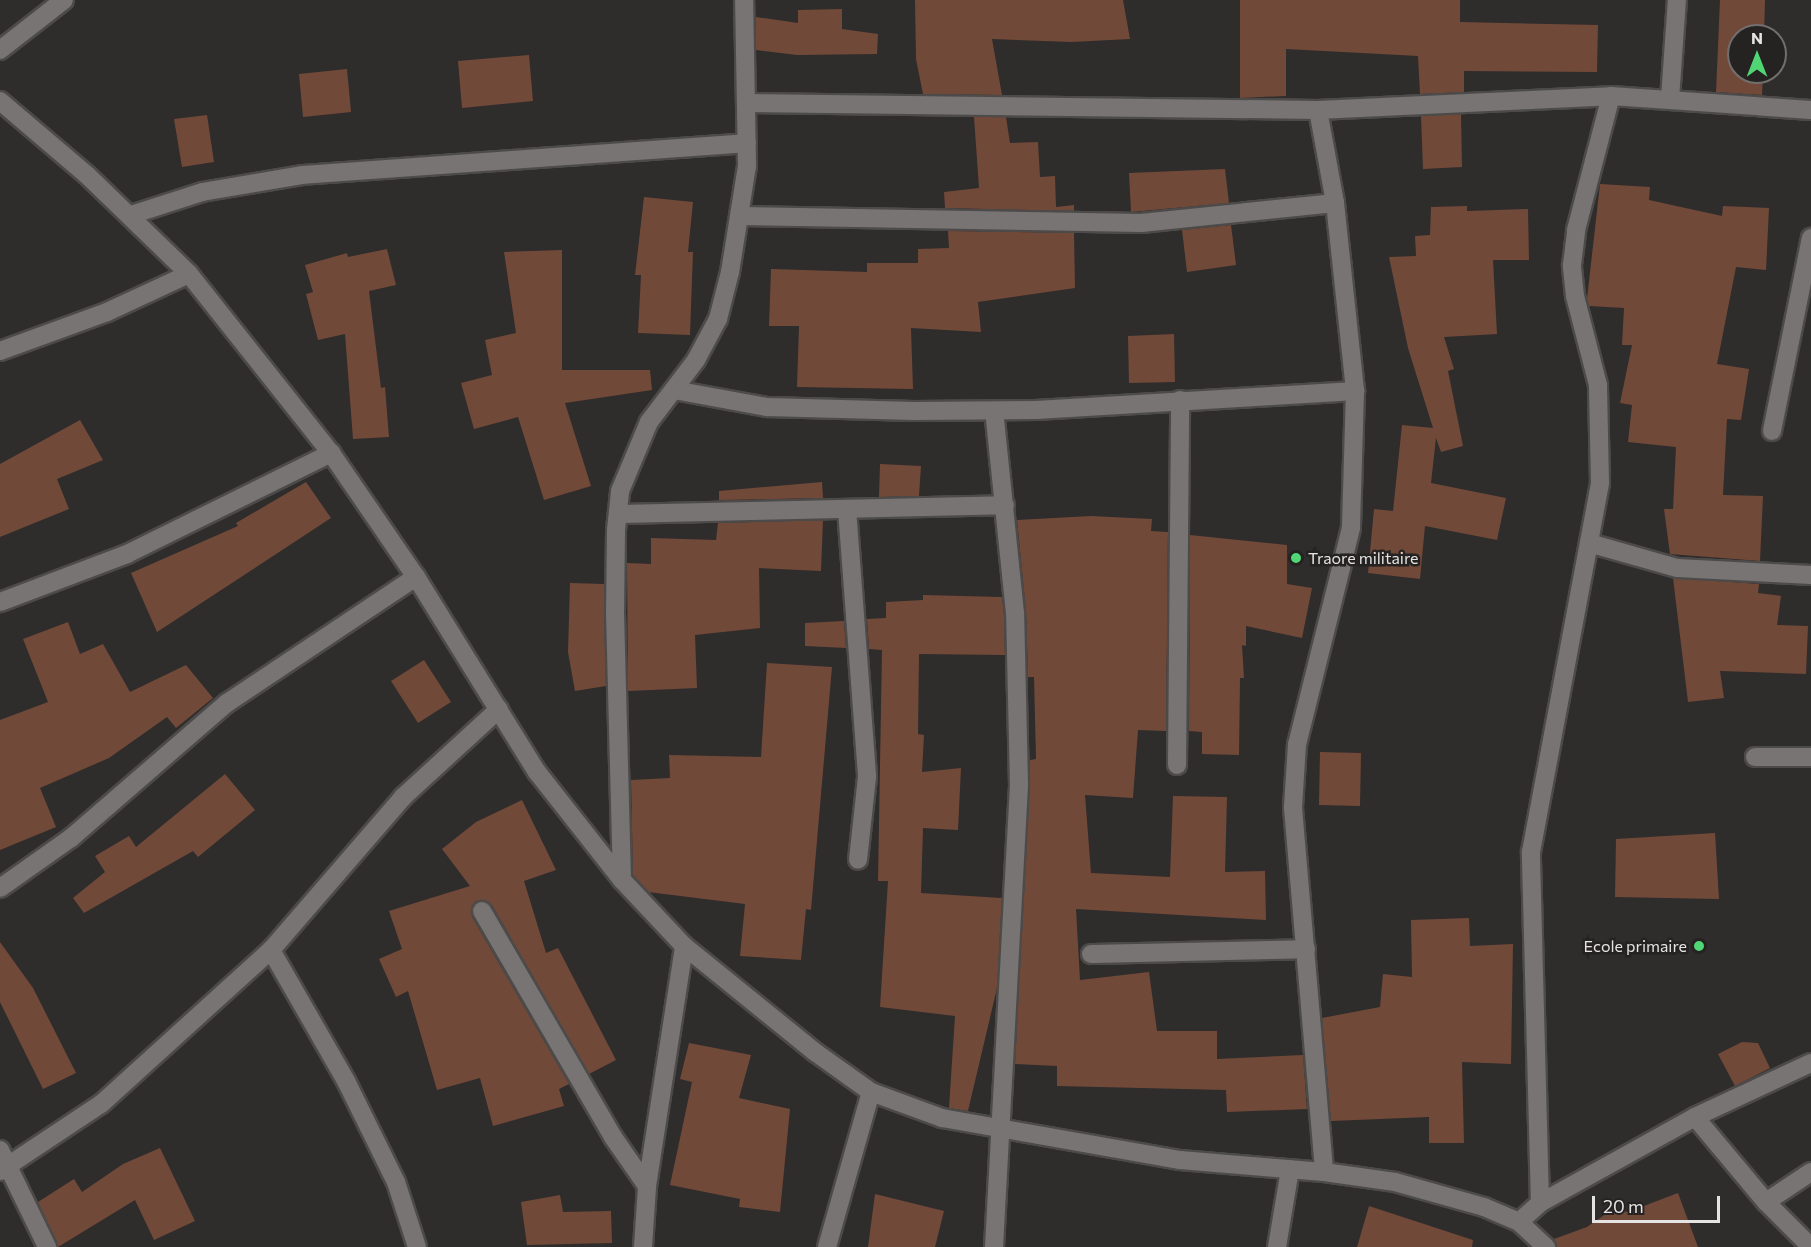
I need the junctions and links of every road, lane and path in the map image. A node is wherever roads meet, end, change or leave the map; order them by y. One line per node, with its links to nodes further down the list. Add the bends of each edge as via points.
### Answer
1 (64, 0): 4 (street)
2 (744, 0): 8 (street, via 742,44)
3 (1677, 0): 6 (street)
4 (0, 50)
5 (1611, 96): 6 (street); 9 (street); 27 (street, via 1576,230 1572,265 1579,314 1598,385 1602,427 1600,483)
6 (1670, 99): 10 (street)
7 (0, 101): 13 (street)
8 (747, 103): 9 (street); 11 (street)
9 (1318, 110): 12 (street)
10 (1811, 110)
11 (747, 143): 13 (street, via 302,175 202,192); 14 (street)
12 (1335, 203): 14 (street, via 1141,223); 19 (street)
13 (131, 215): 16 (street)
14 (741, 216): 18 (street, via 718,319)
15 (1811, 238): 22 (street)
16 (189, 274): 17 (street, via 107,312); 23 (street)
17 (0, 351)
18 (674, 390): 21 (street, via 766,407); 26 (street, via 649,422 634,455 620,491)
19 (1355, 391): 20 (street); 40 (street, via 1351,528 1298,744 1293,808)
20 (1180, 400): 21 (street); 34 (street)
21 (994, 411): 24 (street)
22 (1772, 431)
23 (332, 453): 29 (street); 30 (street, via 127,554)
24 (1005, 505): 25 (street); 46 (street, via 1016,613 1019,785)
25 (846, 509): 26 (street); 35 (street, via 867,777)
26 (618, 514): 36 (street, via 615,613)
27 (1589, 543): 28 (street, via 1677,568); 54 (street, via 1531,852)
28 (1811, 575)
29 (416, 577): 31 (street); 37 (street, via 235,697 71,838)
30 (0, 602)
31 (499, 709): 36 (street, via 567,815); 41 (street, via 403,797)
32 (1755, 757): 33 (street)
33 (1811, 757)
34 (1178, 765)
35 (858, 860)
36 (622, 880): 39 (street)
37 (0, 888)
38 (482, 911): 52 (street, via 613,1137)
39 (684, 946): 44 (street); 52 (street)
40 (1306, 949): 42 (street); 50 (street)
41 (271, 950): 48 (street, via 101,1104); 58 (street, via 346,1081 386,1163)
42 (1091, 954)
43 (1811, 1063): 45 (street)
44 (871, 1092): 46 (street, via 942,1118); 60 (street)
45 (1695, 1117): 53 (street); 54 (street)
46 (1001, 1132): 49 (street, via 1180,1160); 61 (street)
47 (0, 1150): 48 (street)
48 (5, 1169): 57 (street)
49 (1290, 1169): 50 (street); 62 (street)
50 (1324, 1172): 55 (street, via 1443,1194)
51 (1811, 1172): 53 (street)
52 (646, 1186): 59 (street)
53 (1766, 1202): 56 (street)
54 (1540, 1203): 55 (street)
55 (1519, 1222): 63 (street)
56 (1811, 1246)
57 (47, 1247)
58 (417, 1247)
59 (642, 1247)
60 (827, 1247)
61 (994, 1247)
62 (1277, 1247)
63 (1546, 1247)

